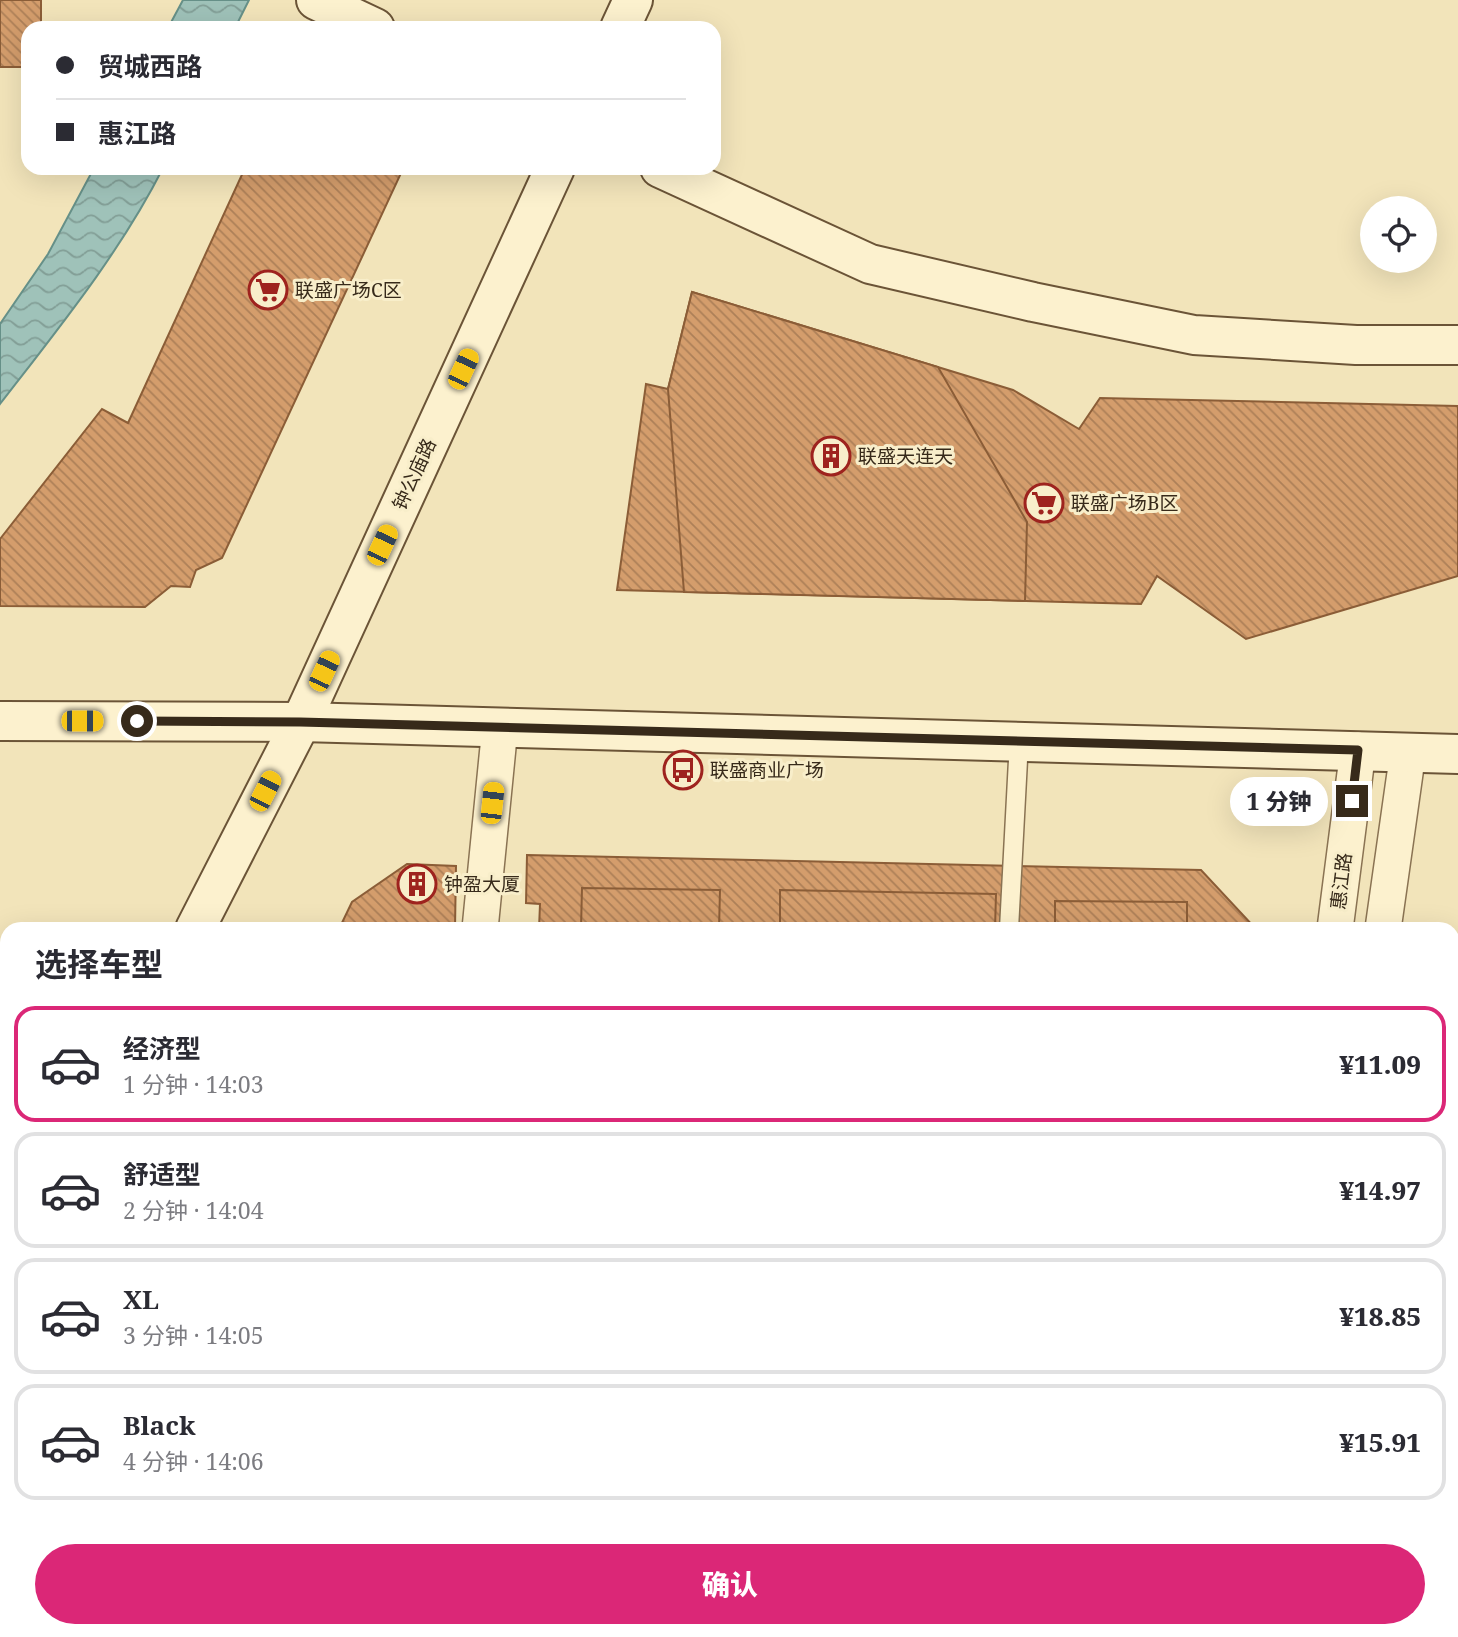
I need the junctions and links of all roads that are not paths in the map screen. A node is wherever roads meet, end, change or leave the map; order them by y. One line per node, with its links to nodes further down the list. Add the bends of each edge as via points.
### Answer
1 (316, 0): 3 (street)
2 (632, 0): 4 (street)
3 (360, 21)
4 (623, 21)
5 (552, 175): 9 (street, 钟公庙路)
6 (675, 175): 7 (street, via 870,264 1033,302 1194,335 1356,345)
7 (1458, 345)
8 (0, 721): 9 (street)
9 (300, 722): 10 (street); 15 (street, 钟公庙路)
10 (500, 727): 11 (street); 16 (street)
11 (1019, 741): 12 (street); 17 (lane)
12 (1358, 750): 13 (street); 18 (street, 惠江路)
13 (1408, 752): 14 (street); 19 (street)
14 (1458, 754)
15 (199, 922)
16 (481, 922)
17 (1009, 922)
18 (1336, 922)
19 (1384, 922)

